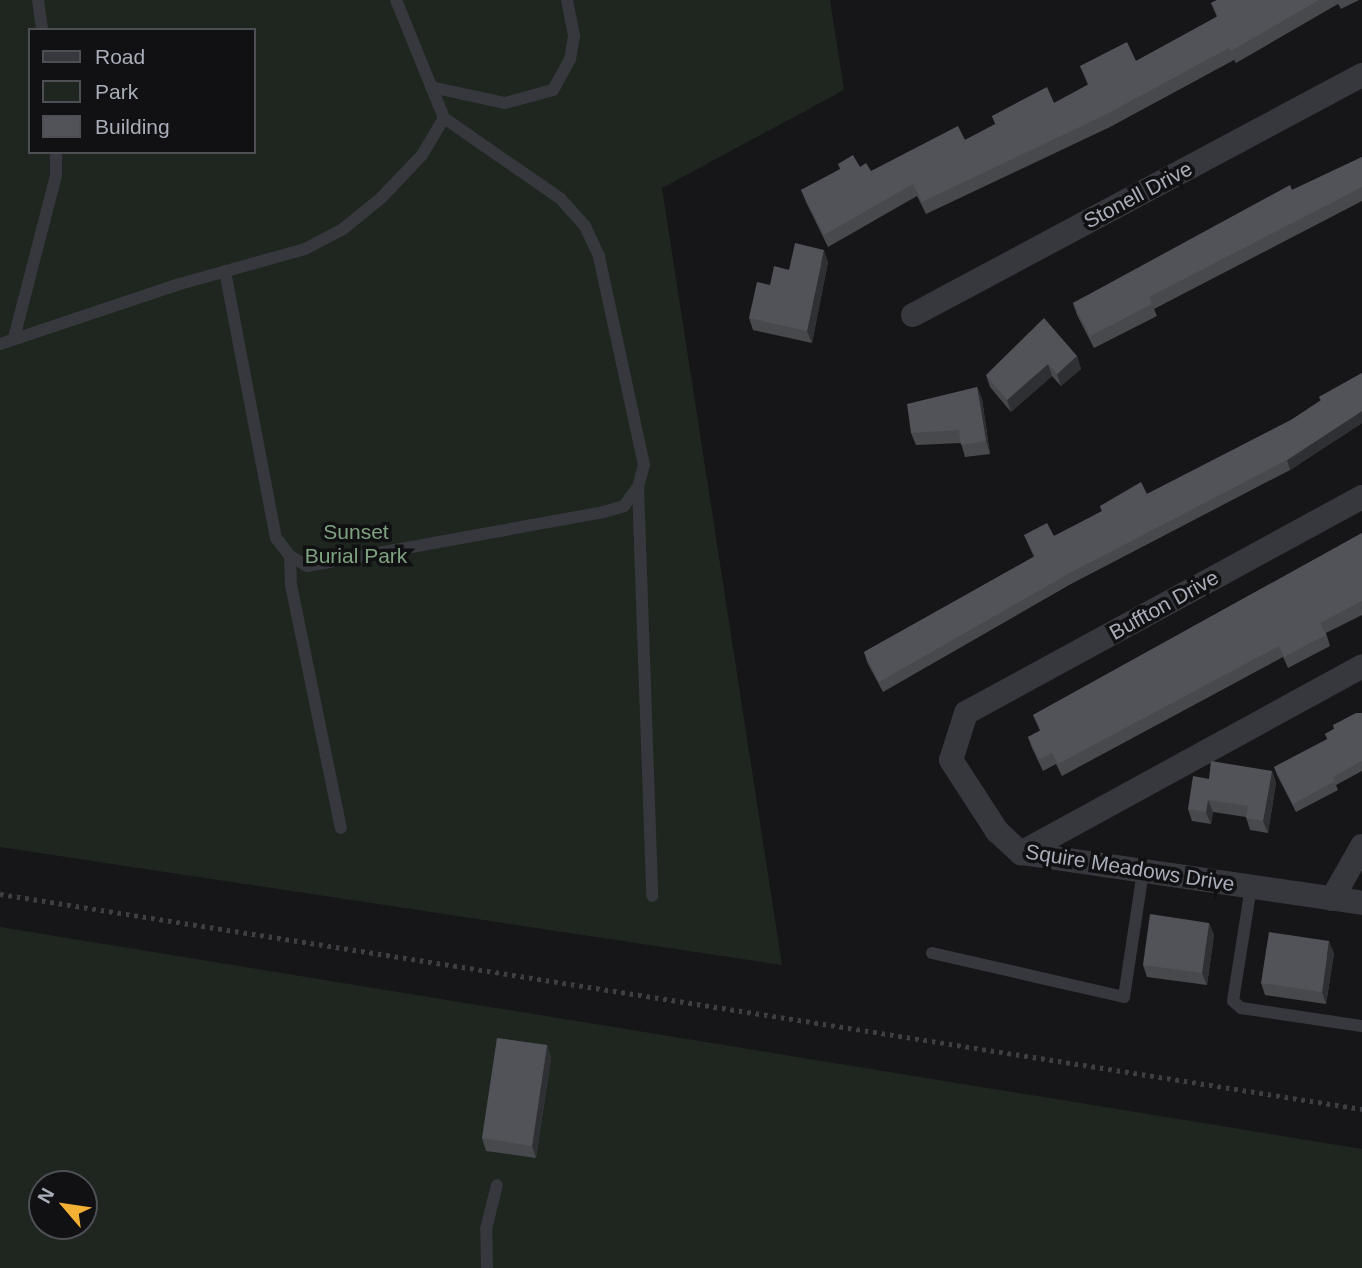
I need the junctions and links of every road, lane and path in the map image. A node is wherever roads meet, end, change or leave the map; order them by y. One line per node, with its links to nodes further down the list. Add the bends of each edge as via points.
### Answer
1 (38, 0): 4 (lane)
2 (396, 0): 6 (lane, via 422,55)
3 (567, 0): 6 (lane, via 574,36 570,60 553,90 505,103)
4 (42, 28)
5 (1362, 75): 10 (street, Stonell Drive)
6 (430, 87): 7 (lane)
7 (444, 118): 9 (lane, via 422,155 343,229 304,249); 13 (lane, via 561,199 585,226 599,256 643,465)
8 (56, 154): 11 (lane, via 56,176)
9 (225, 271): 11 (lane); 15 (lane, via 276,538)
10 (913, 315)
11 (14, 338): 12 (lane)
12 (0, 344)
13 (638, 487): 15 (lane, via 624,506 600,513 325,565 307,566); 24 (lane)
14 (1362, 497): 17 (street, Buffton Drive)
15 (289, 556): 18 (lane)
16 (1362, 666): 20 (street)
17 (966, 713): 20 (street, Squire Meadows Drive, via 951,760 997,831)
18 (341, 828)
19 (1362, 846): 25 (street)
20 (1021, 853): 21 (street, Squire Meadows Drive)
21 (1143, 871): 22 (street, Squire Meadows Drive); 27 (lane, via 1124,997)
22 (1251, 887): 25 (street, Squire Meadows Drive); 28 (lane, via 1233,1001 1241,1008)
23 (0, 894): 29 (path)
24 (652, 896)
25 (1332, 899): 26 (street, Squire Meadows Drive)
26 (1362, 903)
27 (932, 953)
28 (1362, 1026)
29 (1362, 1109)
30 (497, 1185): 31 (lane, via 486,1229)
31 (487, 1268)

